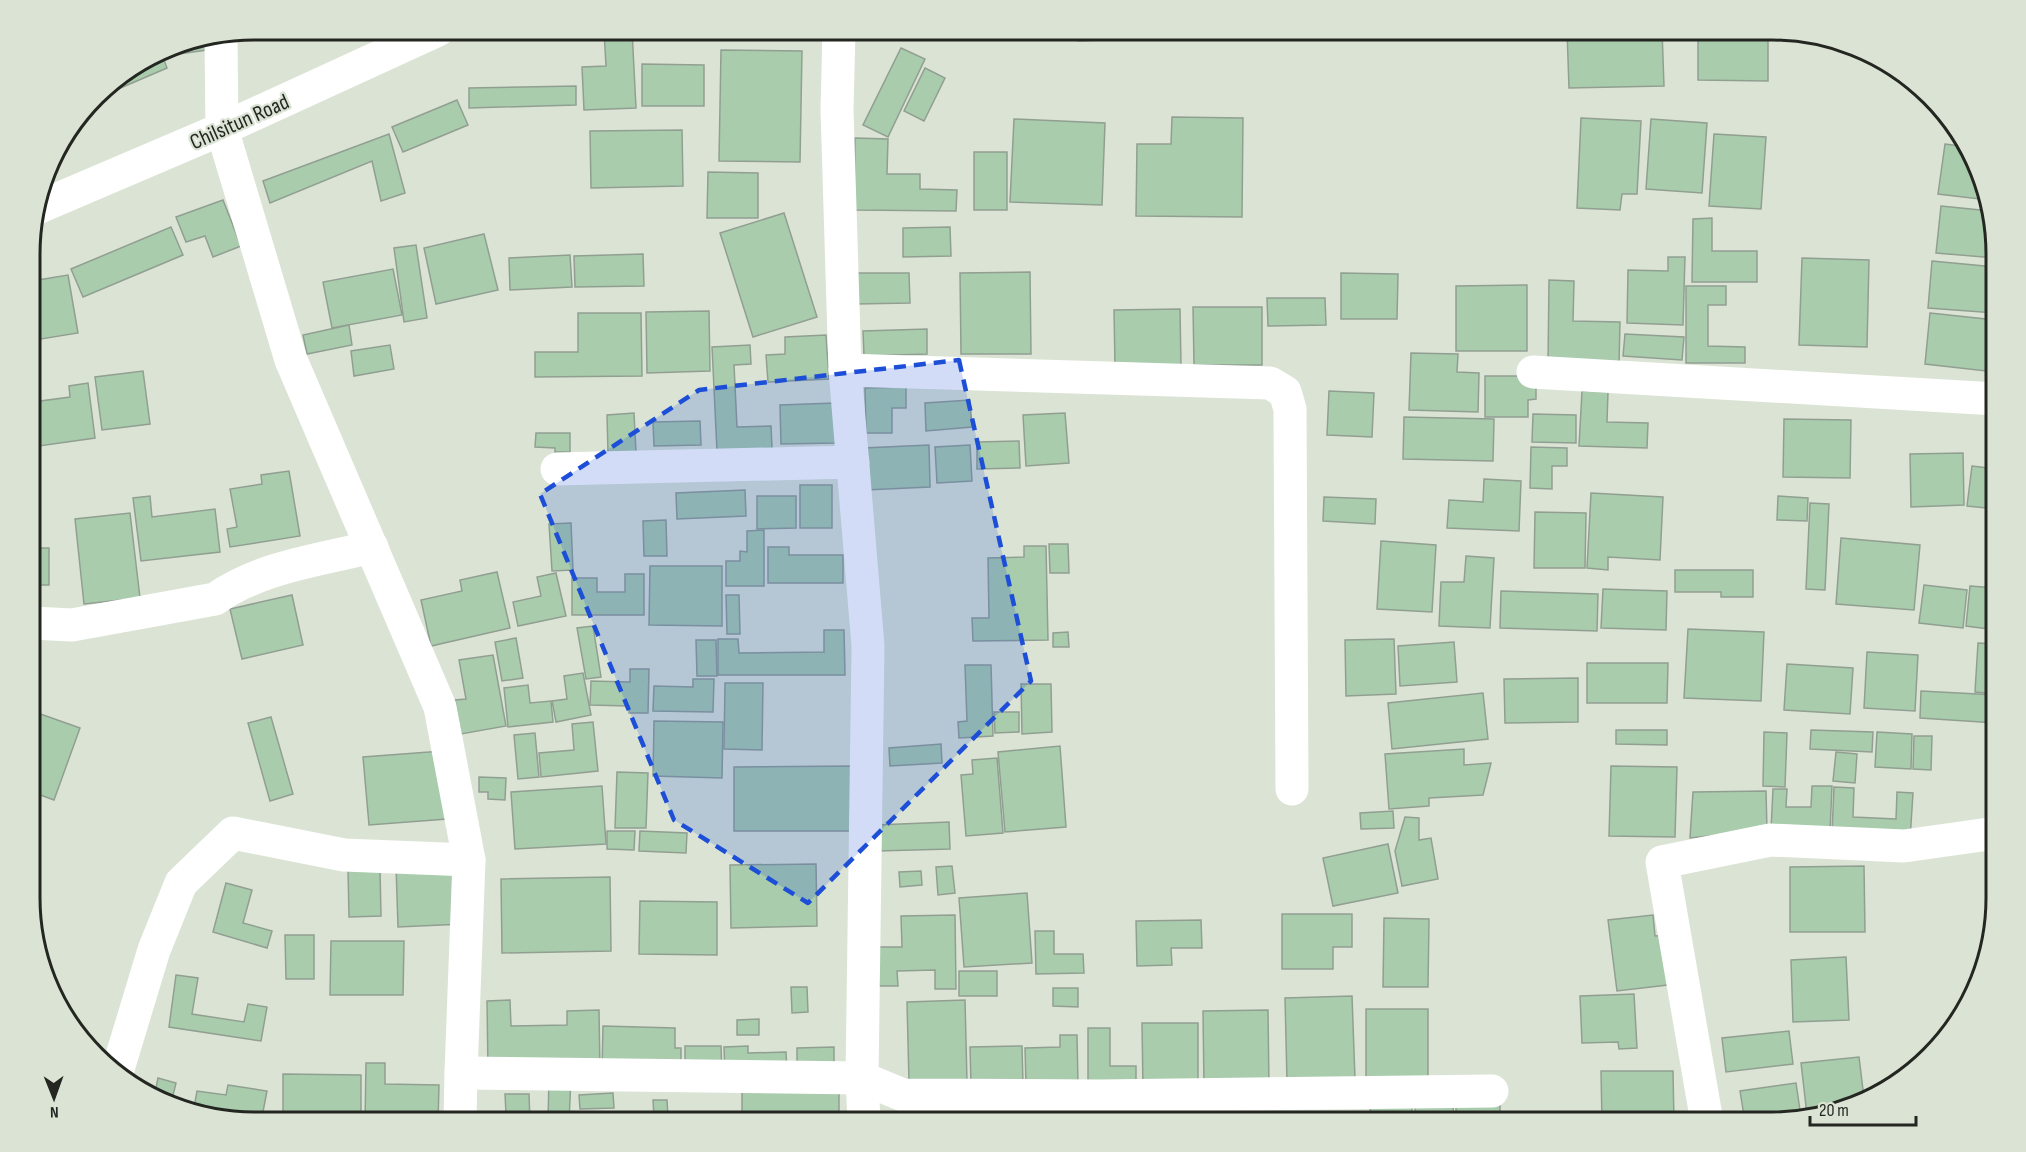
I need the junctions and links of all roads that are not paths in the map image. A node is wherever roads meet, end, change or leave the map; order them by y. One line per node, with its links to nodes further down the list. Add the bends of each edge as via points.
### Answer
1 (416, 40): 4 (street, Chilsitun Road)
2 (839, 40): 6 (street, via 837,110)
3 (221, 43): 4 (street)
4 (222, 129): 5 (street, Chilsitun Road); 11 (street, via 291,360)
5 (47, 204)
6 (845, 370): 9 (street); 13 (street, via 1270,384 1285,392 1290,409)
7 (1533, 372): 8 (street)
8 (1985, 398)
9 (853, 462): 10 (street); 18 (street, via 868,646)
10 (557, 470)
11 (372, 547): 12 (street, via 257,575 215,599 72,626); 15 (street, via 440,707)
12 (40, 624)
13 (1292, 789)
14 (1986, 834): 22 (street, via 1904,846 1770,840 1662,862)
15 (470, 860): 16 (street, via 344,855 233,833 181,883 154,950); 17 (street)
16 (120, 1063)
17 (460, 1073): 18 (street); 20 (street)
18 (862, 1078): 19 (street, via 903,1095); 21 (street)
19 (1492, 1091)
20 (460, 1112)
21 (864, 1112)
22 (1705, 1112)

